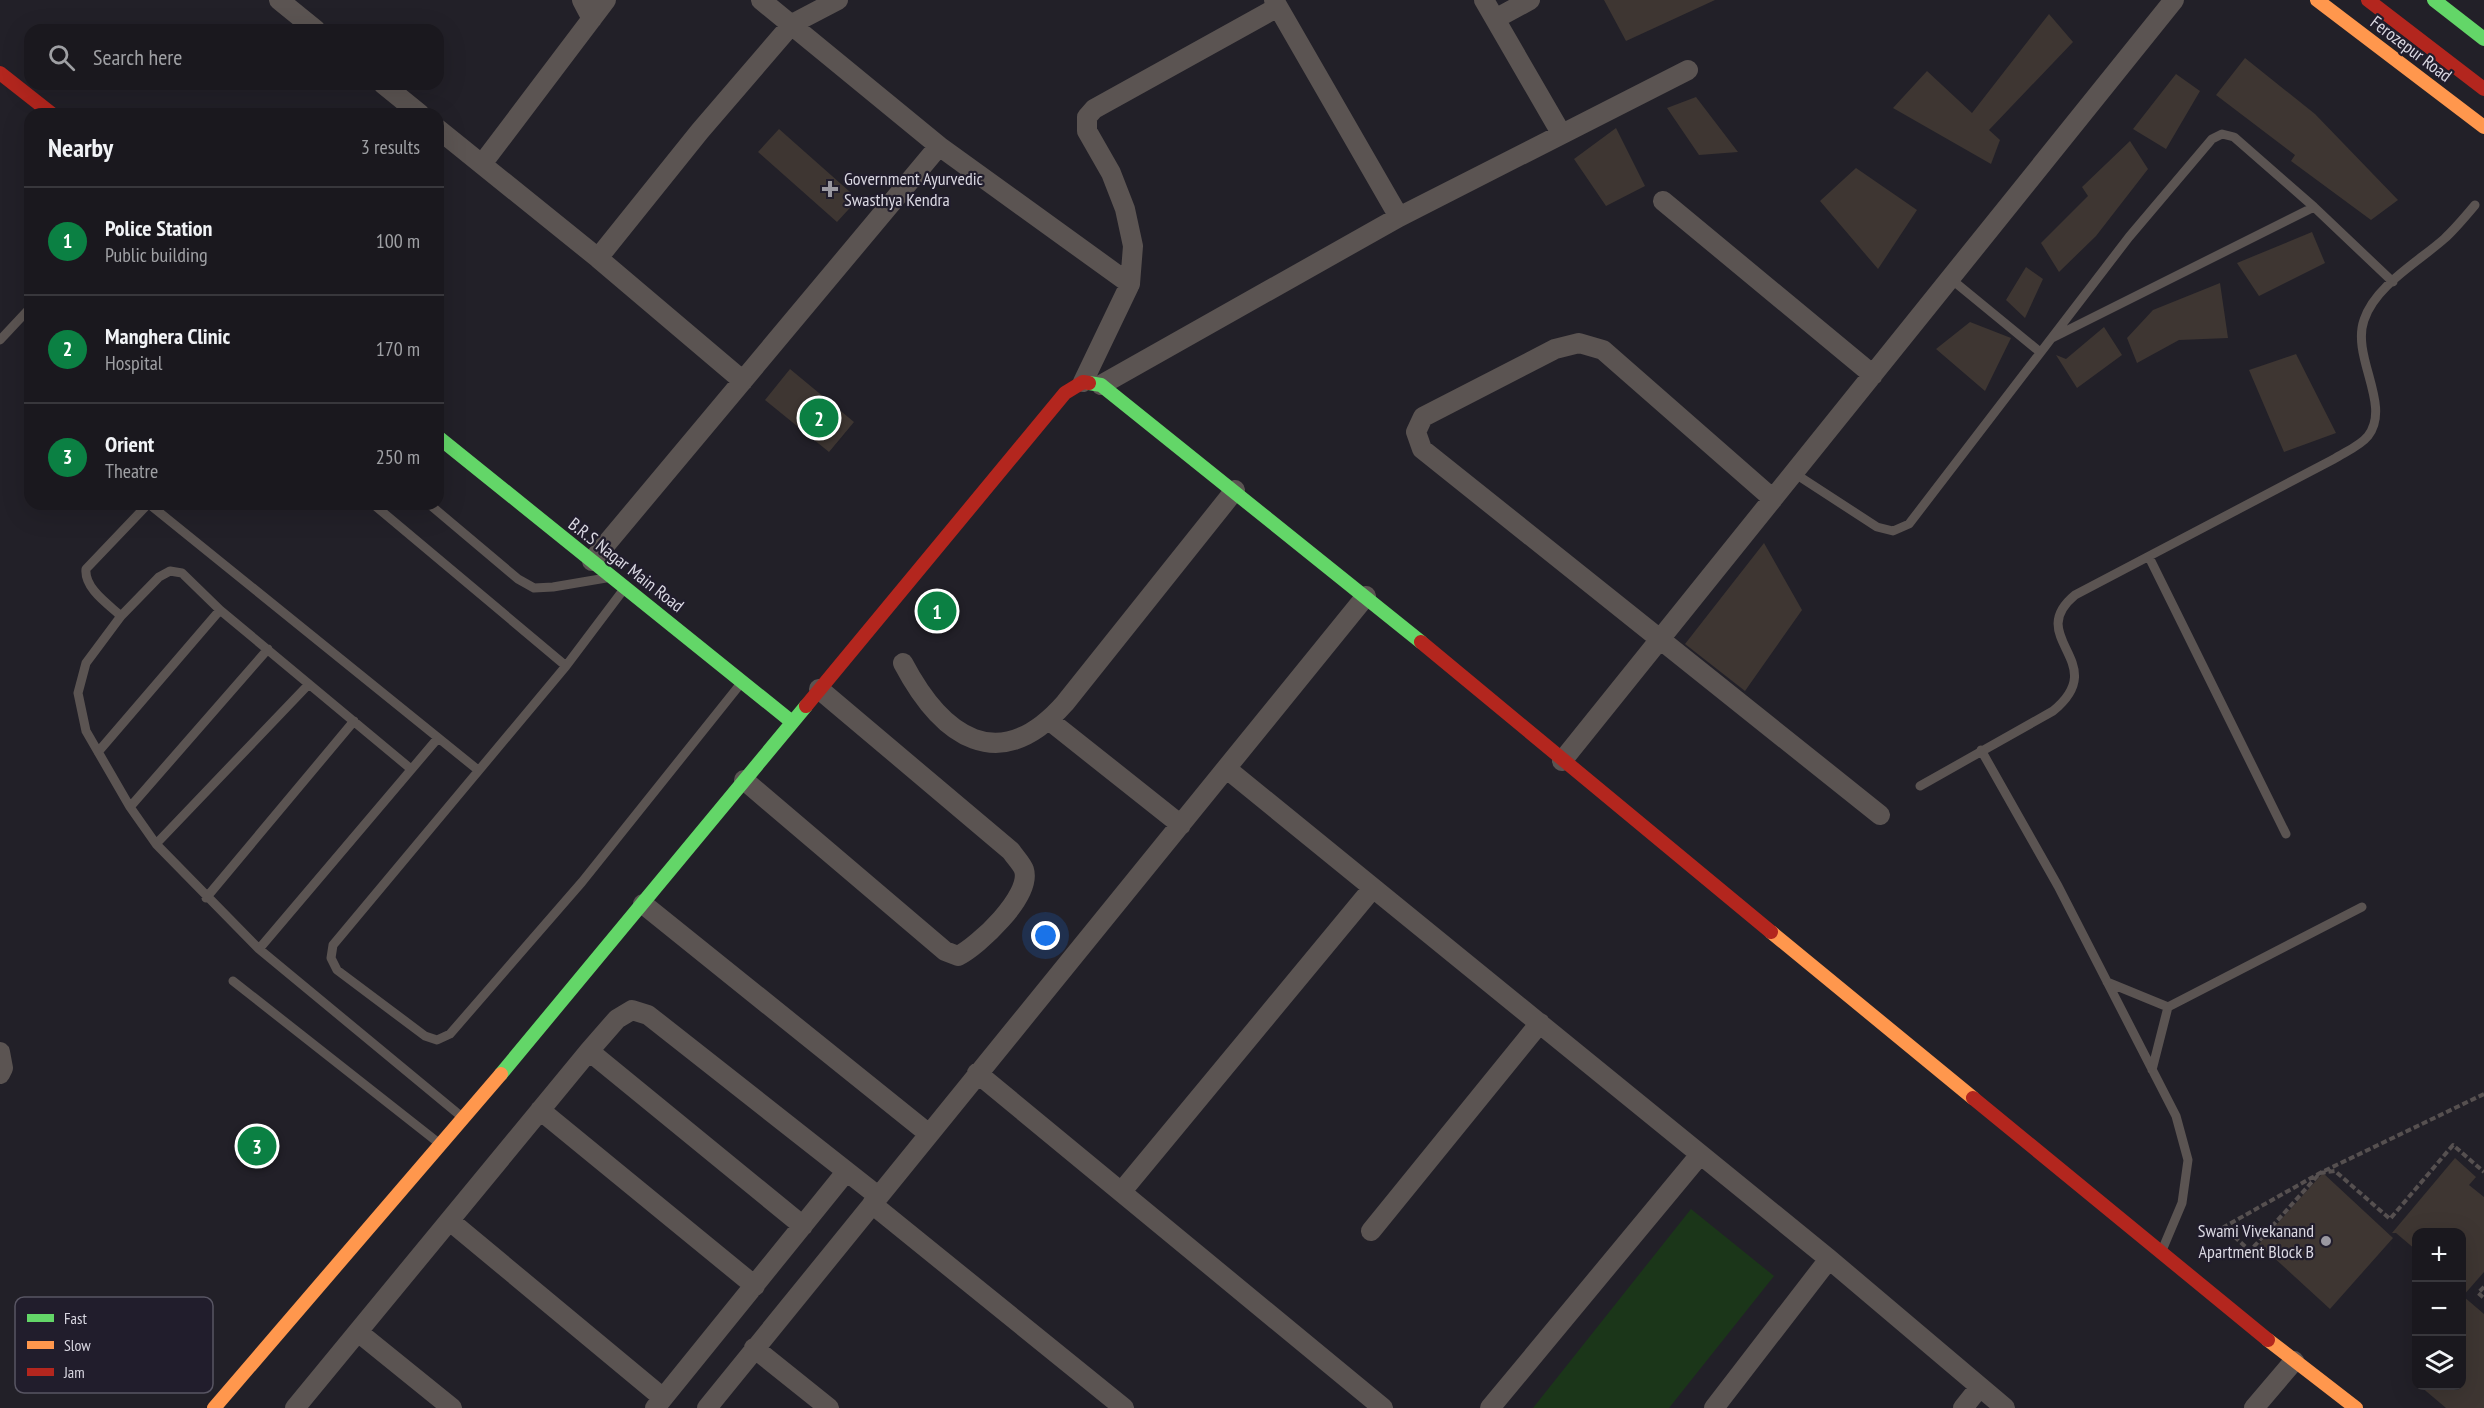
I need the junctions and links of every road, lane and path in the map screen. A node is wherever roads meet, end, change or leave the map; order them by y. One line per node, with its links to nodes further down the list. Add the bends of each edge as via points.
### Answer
1 (279, 0): 15 (street)
2 (582, 0): 13 (street)
3 (606, 0): 13 (street)
4 (761, 0): 16 (street)
5 (838, 0): 16 (street)
6 (1484, 0): 14 (street)
7 (1530, 0): 14 (street)
8 (2317, 0): 24 (main road, Ferozepur Road)
9 (2368, 0): 20 (main road)
10 (2434, 0): 17 (main road)
11 (1276, 3): 32 (street); 36 (street, via 1094,109 1087,117 1087,131 1111,173 1125,209 1133,246)
12 (2176, 3): 34 (street)
13 (592, 19): 28 (street)
14 (1495, 19): 25 (street)
15 (309, 24)
16 (792, 24): 27 (street); 33 (street)
17 (2484, 39)
18 (1688, 70): 25 (street)
19 (0, 73): 22 (main road)
20 (2484, 89)
21 (390, 90): 23 (street)
22 (44, 108)
23 (413, 108)
24 (2484, 127)
25 (1561, 133): 32 (street)
26 (444, 134): 28 (street)
27 (939, 146): 36 (street); 42 (street)
28 (482, 164): 33 (street)
29 (1663, 201): 41 (street)
30 (2475, 206): 35 (lane)
31 (2314, 207): 35 (lane); 38 (lane); 38 (lane, via 2234,137 2222,134 2212,139 2129,237)
32 (1399, 217): 43 (street)
33 (598, 258): 42 (street)
34 (1951, 279): 40 (lane); 41 (street)
35 (2393, 282): 52 (lane, via 2375,300 2363,321 2362,347 2376,406 2375,422 2368,436 2334,459)
36 (1130, 284): 43 (street)
37 (24, 314): 39 (lane)
38 (2050, 339): 40 (lane)
39 (0, 340)
40 (2040, 352): 45 (lane, via 1909,524 1893,531 1877,527)
41 (1873, 375): 45 (street)
42 (743, 381): 53 (street)
43 (1092, 384): 46 (main road); 65 (main road, via 1065,393)
44 (444, 442): 53 (main road, B.R.S Nagar Main Road)
45 (1794, 473): 47 (street)
46 (1235, 490): 56 (main road); 67 (street)
47 (1773, 499): 59 (street); 59 (street, via 1603,350 1579,343 1555,349 1423,417 1416,432 1422,449)
48 (142, 510): 58 (lane, via 86,569 90,586)
49 (155, 510): 69 (lane)
50 (380, 510): 62 (lane)
51 (436, 510): 54 (lane, via 534,588)
52 (2149, 557): 70 (lane, via 2063,605 2057,621 2074,666 2076,684 2069,698 2053,711); 81 (lane)
53 (592, 561): 54 (main road, B.R.S Nagar Main Road)
54 (613, 577): 55 (main road, B.R.S Nagar Main Road)
55 (626, 587): 62 (lane); 63 (main road, B.R.S Nagar Main Road)
56 (1366, 596): 72 (main road); 74 (street)
57 (220, 610): 58 (lane, via 182,573 170,571 159,577); 60 (lane); 71 (lane)
58 (121, 616): 71 (lane, via 86,663 78,693 86,730)
59 (1660, 641): 72 (street); 79 (street)
60 (268, 649): 64 (lane); 78 (lane)
61 (903, 663): 67 (street, via 920,695 940,719 972,737 999,745 1029,735)
62 (566, 666): 75 (lane)
63 (744, 681): 68 (main road, B.R.S Nagar Main Road); 75 (lane, via 582,882 450,1034 437,1040 425,1036 337,970 331,957 333,945)
64 (309, 684): 66 (lane); 82 (lane)
65 (819, 689): 68 (main road); 76 (street, via 1011,851 1024,871 1023,888 1012,906 972,949 958,956 945,951)
66 (354, 721): 73 (lane); 84 (lane)
67 (1050, 721): 80 (street)
68 (792, 723): 76 (main road)
69 (438, 738): 73 (lane); 75 (lane)
70 (1981, 750): 77 (lane); 89 (lane)
71 (98, 752): 78 (lane)
72 (1562, 761): 111 (main road)
73 (411, 769): 87 (lane)
74 (1227, 769): 80 (street); 83 (street)
75 (477, 770)
76 (744, 780): 85 (main road)
77 (1920, 786)
78 (130, 807): 82 (lane)
79 (1880, 815)
80 (1181, 825): 95 (street)
81 (2286, 834)
82 (156, 844): 84 (lane)
83 (1372, 889): 91 (street); 106 (street)
84 (206, 898): 87 (lane)
85 (643, 904): 99 (main road); 100 (street)
86 (2362, 907): 90 (lane)
87 (259, 949): 99 (lane)
88 (233, 981): 101 (lane)
89 (2107, 982): 90 (lane); 94 (lane)
90 (2168, 1007): 94 (lane)
91 (1540, 1023): 102 (street); 110 (street)
92 (589, 1051): 98 (street); 103 (street, via 617,1019 632,1010 648,1015); 109 (street)
93 (0, 1052): 96 (street)
94 (2152, 1070): 111 (lane, via 2176,1116 2188,1160 2182,1203)
95 (977, 1073): 100 (street); 106 (street)
96 (0, 1074)
97 (2484, 1094): 105 (path)
98 (540, 1110): 108 (street); 113 (street)
99 (464, 1118): 101 (main road)
100 (929, 1134): 107 (street)
101 (442, 1145): 121 (main road)
102 (1700, 1156): 112 (street); 128 (street)
103 (846, 1172): 107 (street); 109 (street)
104 (2484, 1172): 105 (path, via 2453,1145 2390,1219 2335,1171)
105 (2320, 1173): 105 (path, via 2291,1189 2224,1227 2250,1251)
106 (1122, 1191): 127 (street)
107 (875, 1200): 117 (street); 126 (street)
108 (450, 1221): 116 (street); 120 (street)
109 (803, 1226): 113 (street)
110 (1371, 1231)
111 (2161, 1252): 118 (main road)
112 (1829, 1259): 119 (street); 129 (street)
113 (755, 1286): 120 (street)
114 (2484, 1287): 115 (path, via 2478,1293)
115 (2484, 1298)
116 (358, 1332): 122 (street); 123 (street)
117 (754, 1348): 124 (street); 125 (street)
118 (2294, 1360): 132 (street); 133 (main road)
119 (1979, 1388): 130 (street); 131 (street)
120 (659, 1403)
121 (214, 1408)
122 (294, 1408)
123 (452, 1408)
124 (707, 1408)
125 (829, 1408)
126 (1124, 1408)
127 (1383, 1408)
128 (1490, 1408)
129 (1714, 1408)
130 (1963, 1408)
131 (2005, 1408)
132 (2254, 1408)
133 (2356, 1408)

